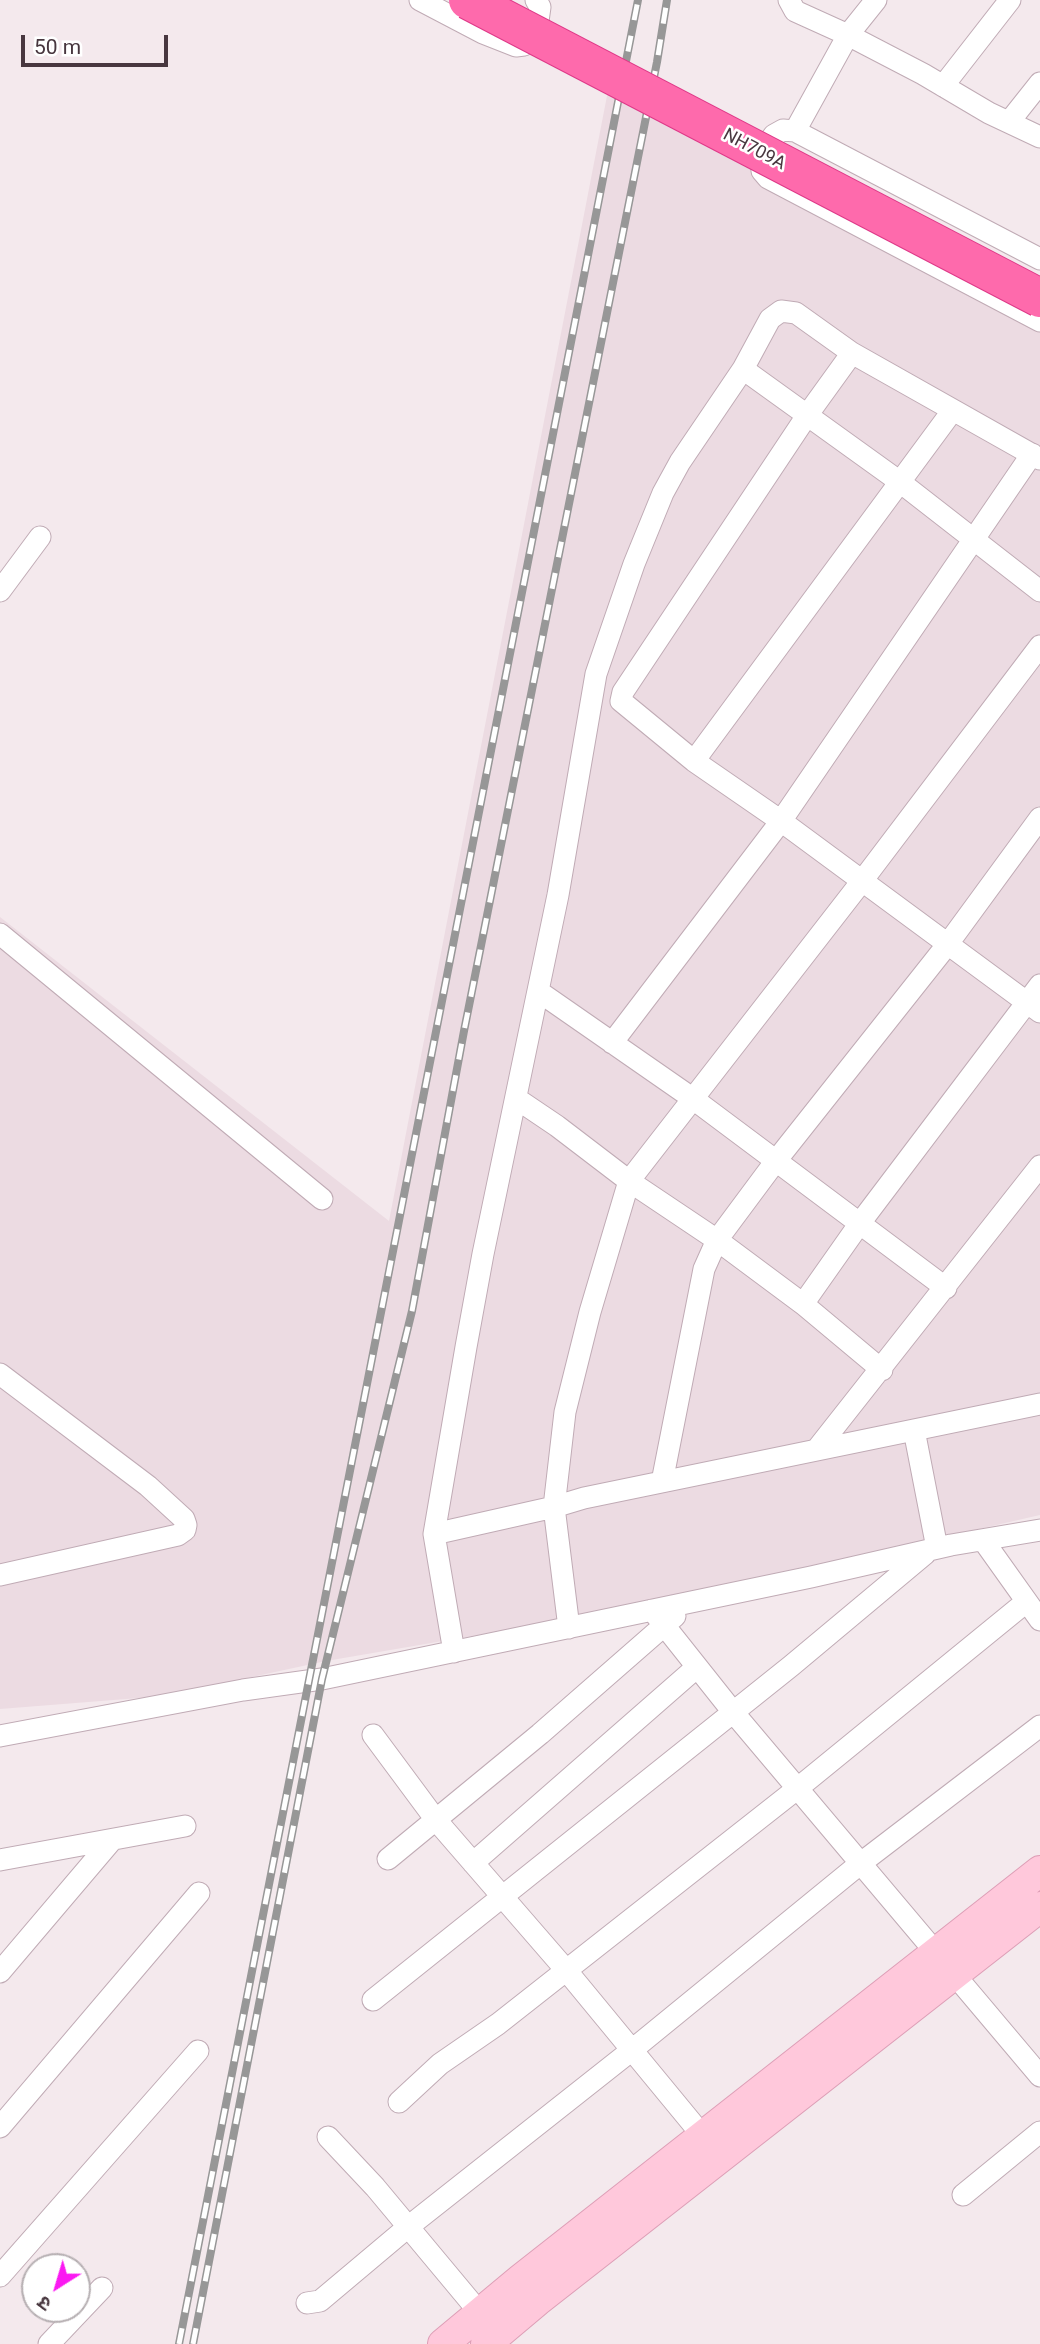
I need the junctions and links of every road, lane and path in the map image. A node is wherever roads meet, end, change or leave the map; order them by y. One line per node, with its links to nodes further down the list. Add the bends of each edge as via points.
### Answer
1 (420, 0): 3 (street, via 516,46 529,41 537,28 540,7)
2 (468, 0): 14 (highway, NH709A, bridge)
3 (536, 0)
4 (789, 0): 7 (street, via 795,11)
5 (876, 0): 7 (street)
6 (1010, 0): 9 (street)
7 (849, 34): 9 (street); 11 (street)
8 (1040, 83): 10 (street)
9 (943, 86): 10 (street)
10 (1009, 122): 12 (street)
11 (795, 131): 13 (street); 15 (street, via 783,130 765,146 760,163 768,178)
12 (1040, 136)
13 (1040, 259)
14 (1040, 298)
15 (1040, 321)
16 (852, 353): 17 (street, via 796,313 781,311 770,319); 18 (street); 19 (street)
17 (743, 369): 19 (street); 34 (street, via 663,493 596,674)
18 (953, 410): 20 (street); 21 (street)
19 (808, 414): 21 (street); 27 (street, via 623,692 621,701 628,708)
20 (1036, 457): 23 (street)
21 (901, 482): 23 (street); 27 (street)
22 (40, 537): 24 (street)
23 (974, 539): 25 (street); 29 (street)
24 (0, 591)
25 (1040, 591)
26 (1040, 646): 30 (street)
27 (694, 761): 29 (street)
28 (1040, 818): 32 (street)
29 (781, 821): 30 (street); 36 (street)
30 (862, 881): 32 (street); 37 (street)
31 (0, 934): 42 (street)
32 (947, 945): 35 (street); 39 (street)
33 (1040, 985): 35 (street)
34 (538, 990): 36 (street); 38 (street)
35 (1033, 1007): 43 (street)
36 (612, 1043): 37 (street)
37 (692, 1098): 39 (street); 41 (street)
38 (517, 1099): 41 (street); 55 (street, via 483,1254)
39 (775, 1162): 43 (street); 44 (street)
40 (1040, 1166): 45 (street)
41 (629, 1181): 44 (street); 53 (street, via 565,1412)
42 (323, 1199)
43 (860, 1223): 45 (street); 46 (street)
44 (717, 1240): 46 (street); 52 (street, via 704,1269)
45 (946, 1288): 47 (street)
46 (803, 1304): 47 (street)
47 (882, 1370): 51 (street)
48 (0, 1374): 58 (street, via 148,1486 186,1525 178,1535)
49 (1040, 1404): 50 (street)
50 (914, 1430): 51 (street); 57 (street)
51 (817, 1449): 52 (street)
52 (662, 1482): 53 (street)
53 (554, 1507): 55 (street); 62 (street)
54 (1040, 1531): 56 (street)
55 (434, 1534): 63 (street)
56 (983, 1540): 57 (street); 59 (street)
57 (933, 1549): 60 (street, via 688,1603); 65 (street)
58 (0, 1574)
59 (1026, 1602): 61 (street); 69 (street)
60 (658, 1618): 62 (street); 64 (street); 70 (street, via 540,1734)
61 (1040, 1620)
62 (569, 1628): 63 (street)
63 (454, 1651): 68 (street)
64 (696, 1667): 65 (street); 75 (street)
65 (733, 1712): 69 (street); 79 (street)
66 (1040, 1726): 76 (street)
67 (373, 1735): 70 (street)
68 (0, 1736)
69 (798, 1788): 76 (street); 82 (street)
70 (436, 1820): 73 (street); 75 (street)
71 (185, 1826): 72 (street)
72 (112, 1840): 74 (street); 83 (street)
73 (388, 1859)
74 (0, 1860)
75 (473, 1863): 79 (street)
76 (861, 1863): 81 (street); 86 (street)
77 (1040, 1871): 81 (main road)
78 (199, 1893): 89 (street)
79 (502, 1897): 82 (street); 84 (street)
80 (1040, 1906): 81 (main road)
81 (946, 1963): 87 (street); 92 (main road)
82 (566, 1970): 86 (street); 88 (street, via 440,2064)
83 (0, 1972)
84 (373, 2000)
85 (198, 2050): 95 (street)
86 (632, 2050): 92 (street); 94 (street)
87 (1040, 2076)
88 (399, 2102)
89 (0, 2127)
90 (1040, 2132): 93 (street)
91 (328, 2137): 94 (street)
92 (713, 2148): 98 (main road, via 520,2279); 101 (main road)
93 (963, 2195)
94 (408, 2227): 97 (street, via 320,2301); 98 (street)
95 (0, 2276)
96 (102, 2288): 99 (street)
97 (307, 2303)
98 (480, 2313): 100 (main road)
99 (48, 2344)
100 (443, 2344)
101 (486, 2344)

